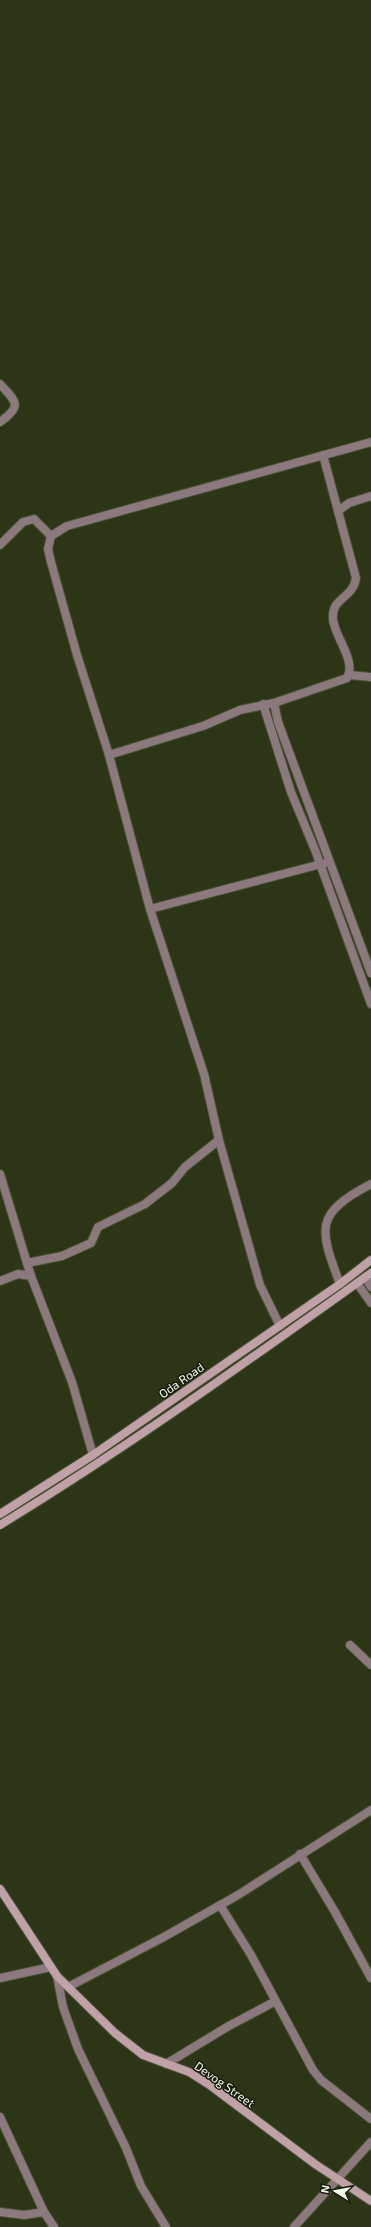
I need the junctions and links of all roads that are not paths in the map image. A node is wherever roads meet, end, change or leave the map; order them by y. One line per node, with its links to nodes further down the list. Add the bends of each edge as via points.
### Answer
1 (0, 384): 2 (street, via 12,395 15,403 12,412)
2 (0, 422)
3 (371, 442): 4 (street)
4 (323, 455): 6 (street); 7 (street, via 74,524)
5 (371, 496): 6 (street, via 349,503)
6 (338, 511): 9 (street, via 356,578 353,590 336,603 332,620 345,651)
7 (51, 536): 8 (street, via 34,519 23,522); 13 (street, via 48,549 51,562)
8 (0, 545)
9 (349, 675): 10 (street); 11 (street, via 344,680)
10 (371, 677)
11 (274, 703): 12 (street); 14 (street, via 278,722)
12 (264, 704): 13 (street); 15 (street, via 291,792)
13 (109, 755): 16 (street)
14 (329, 861): 15 (street); 17 (street)
15 (320, 864): 16 (street); 18 (street)
16 (150, 908): 19 (street, via 204,1074)
17 (371, 973)
18 (371, 1004)
19 (219, 1140): 23 (street, via 145,1204 98,1227 92,1243 62,1256); 31 (street, via 260,1285)
20 (0, 1174): 23 (street)
21 (371, 1184): 28 (street, via 347,1197 330,1212 324,1229 328,1252)
22 (371, 1260): 28 (street, Oda Road)
23 (27, 1263): 25 (street)
24 (368, 1275): 27 (street, Oda Road); 29 (street)
25 (31, 1276): 26 (street, via 18,1274); 32 (street, via 72,1382)
26 (0, 1281)
27 (357, 1282): 30 (street); 34 (street, Oda Road, via 75,1479)
28 (340, 1284): 31 (street, Oda Road)
29 (371, 1287)
30 (371, 1303)
31 (280, 1326): 32 (street, Oda Road)
32 (93, 1455): 33 (street, Oda Road)
33 (0, 1514)
34 (0, 1525)
35 (350, 1645): 36 (street)
36 (371, 1665)
37 (371, 1810): 38 (street)
38 (300, 1854): 41 (street); 45 (street)
39 (0, 1889): 40 (street, Devog Street)
40 (2, 1897): 42 (street, Devog Street)
41 (220, 1905): 46 (street); 47 (street, via 251,1955)
42 (51, 1967): 43 (street, Devog Street); 44 (street)
43 (58, 1976): 46 (street, Devog Street); 57 (street, via 63,2007 78,2049 126,2148 141,2186)
44 (0, 1978)
45 (371, 1978)
46 (68, 1986): 48 (street, Devog Street, via 115,2033 150,2058)
47 (274, 2002): 48 (street); 50 (street, via 313,2070 332,2090)
48 (166, 2064): 52 (street, Devog Street, via 189,2072 211,2086)
49 (0, 2117): 55 (street)
50 (371, 2119)
51 (371, 2142): 52 (street)
52 (338, 2179): 53 (street, Devog Street); 58 (street)
53 (371, 2201)
54 (0, 2212): 55 (street, via 24,2215)
55 (44, 2212): 56 (street)
56 (54, 2227)
57 (166, 2227)
58 (294, 2227)

